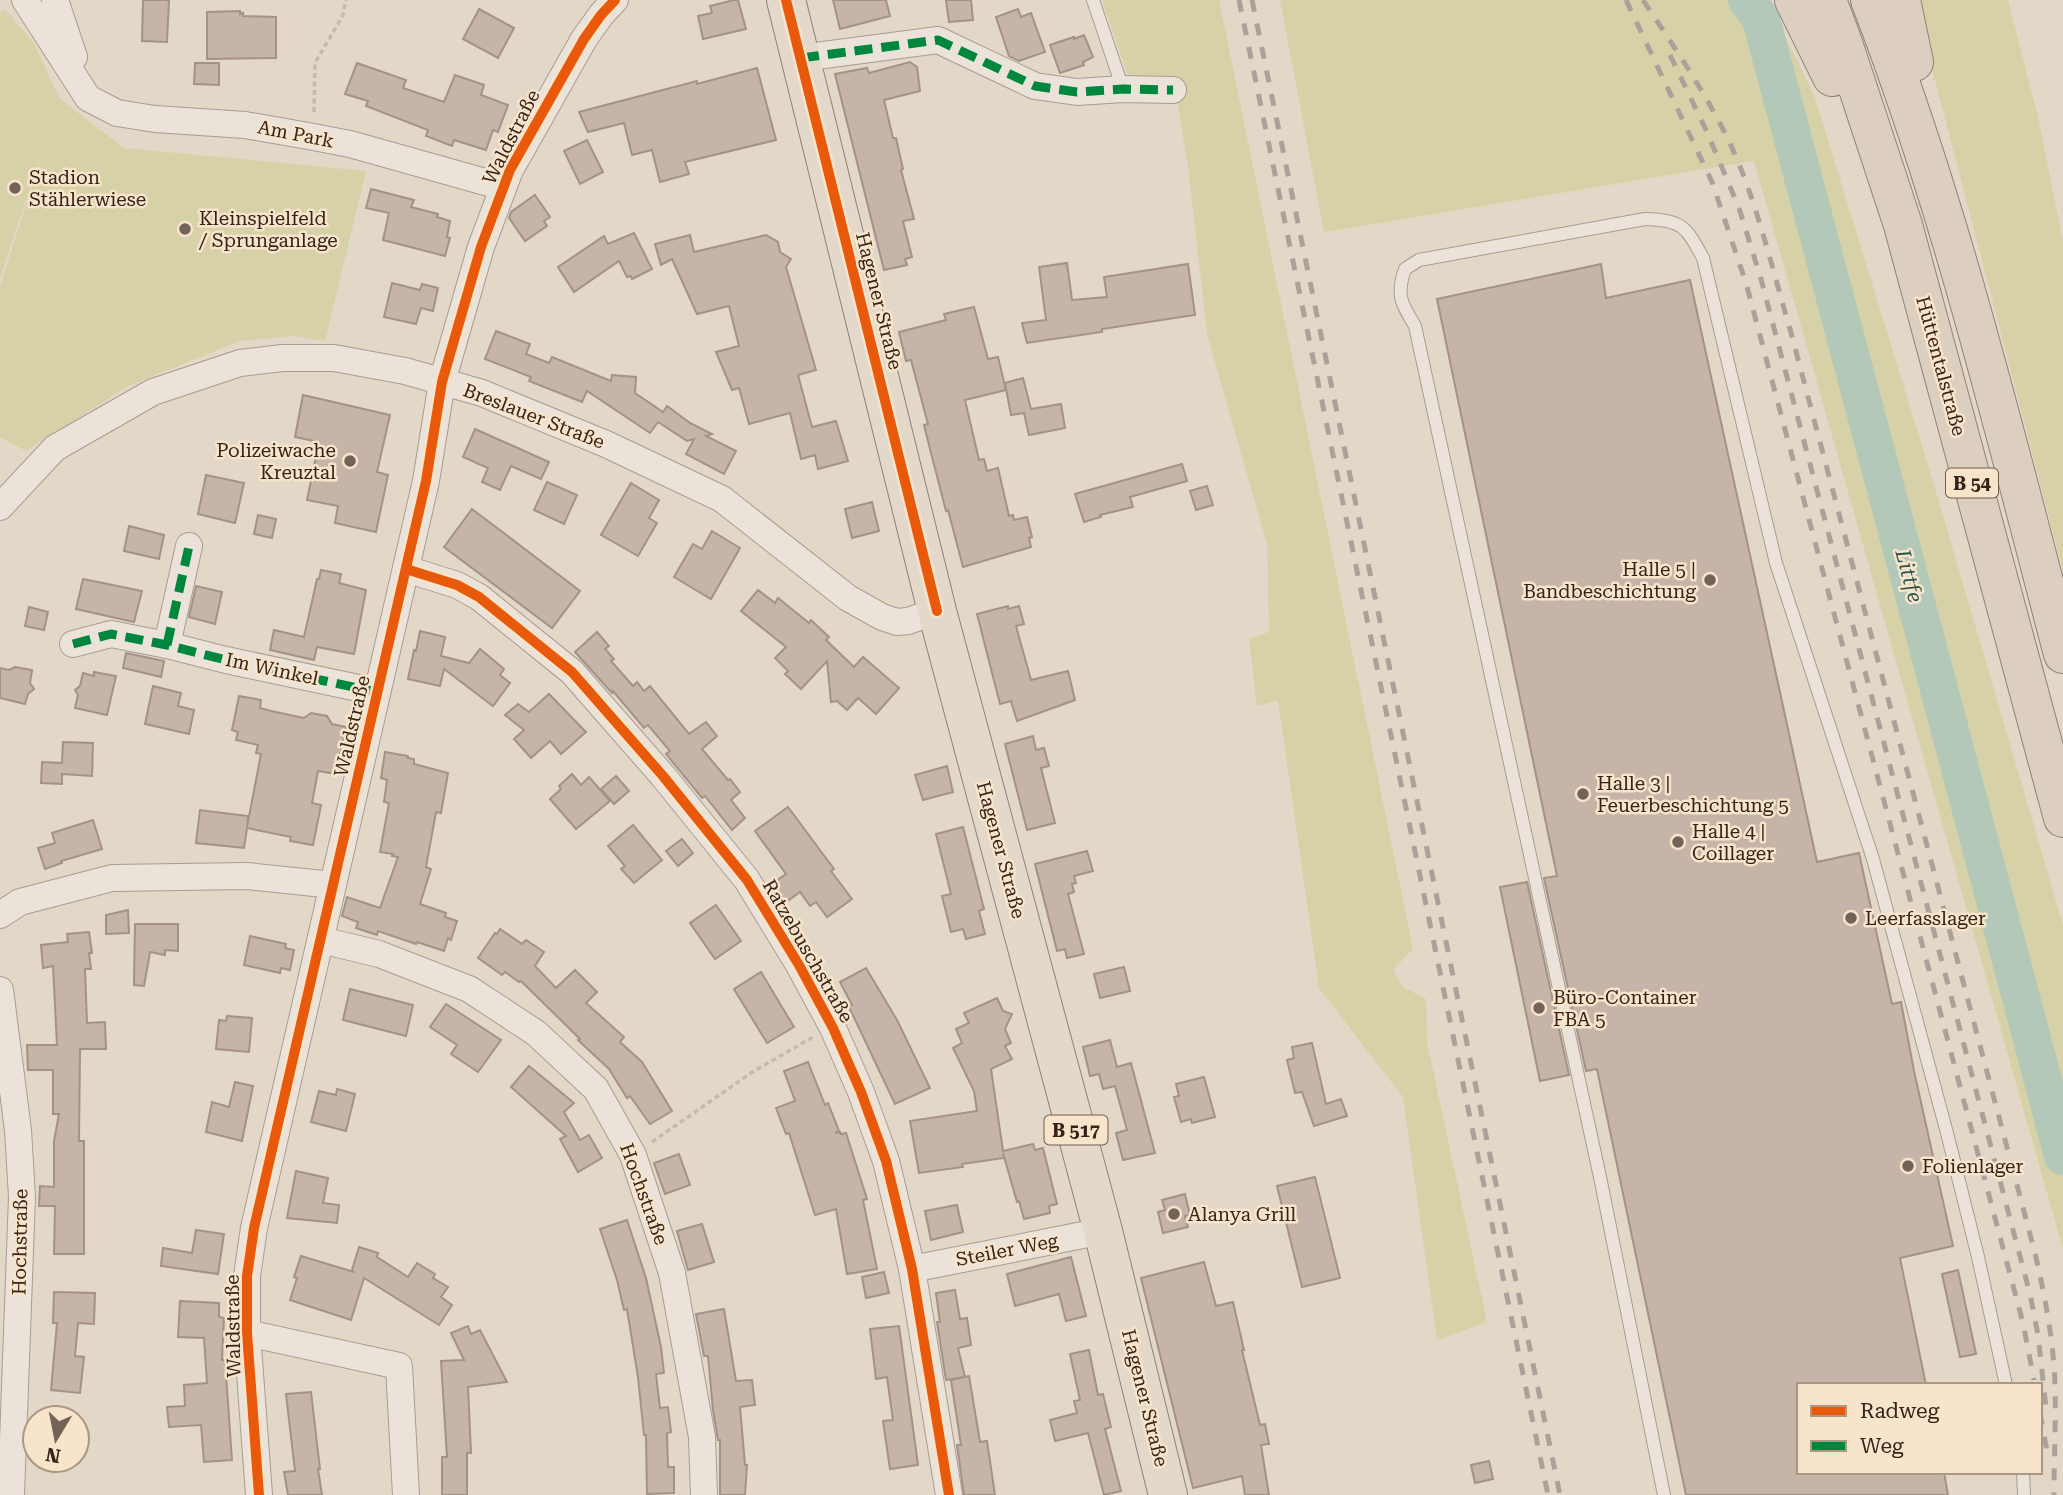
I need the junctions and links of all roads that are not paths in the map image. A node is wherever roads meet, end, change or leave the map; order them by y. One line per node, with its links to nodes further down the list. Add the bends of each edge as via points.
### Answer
1 (25, 0): 13 (street)
2 (55, 0): 13 (street)
3 (615, 0): 14 (street, Waldstraße, via 584,39)
4 (786, 0): 10 (main road, Hagener Straße / B 517)
5 (1093, 0): 11 (lane)
6 (1794, 0): 15 (highway)
7 (1827, 0): 15 (highway, Hüttentalstraße / B 54)
8 (1870, 0): 16 (highway, B 54)
9 (1901, 0): 16 (highway)
10 (801, 58): 11 (street, via 938,40 1035,86 1077,92); 21 (main road, Hagener Straße / B 517)
11 (1123, 89): 12 (street)
12 (1173, 90)
13 (88, 98): 14 (street, Am Park, via 117,113 245,125 350,144)
14 (503, 187): 17 (street, Waldstraße)
15 (1903, 225): 26 (highway, Hüttentalstraße / B 54)
16 (1959, 262): 24 (highway, B 54)
17 (442, 382): 18 (street, Breslauer Straße, via 405,370 334,358 240,363 152,392 55,448); 20 (street, Waldstraße); 21 (street, Breslauer Straße, via 482,393 606,444 722,499 848,598 882,618 908,621)
18 (0, 507)
19 (189, 546): 23 (street)
20 (406, 569): 25 (street, Waldstraße); 32 (street, Ratzebuschstraße, via 479,597 572,672 747,880 833,1028 856,1082 886,1161)
21 (937, 611): 31 (main road, Hagener Straße / B 517)
22 (73, 644): 23 (street, Im Winkel, via 111,634)
23 (167, 645): 25 (street, Im Winkel)
24 (2063, 654)
25 (377, 692): 27 (street, Waldstraße)
26 (2063, 818)
27 (333, 886): 28 (street, via 247,876 112,878 20,902); 29 (street, Waldstraße)
28 (0, 915)
29 (321, 940): 33 (street, Waldstraße, via 254,1228 247,1276); 39 (street, Hochstraße, via 379,954 469,989 536,1032 596,1089 634,1155 672,1273 702,1437)
30 (0, 990): 36 (street, Hochstraße, via 22,1197)
31 (1103, 1231): 32 (street, Steiler Weg); 41 (main road, Hagener Straße / B 517)
32 (912, 1269): 40 (street, Ratzebuschstraße)
33 (247, 1332): 37 (street, Waldstraße); 38 (street, via 399,1366)
34 (2006, 1383): 42 (lane, via 1947,1133 1873,859 1776,563 1703,258 1689,232 1668,220 1645,219 1419,260 1405,268 1399,285 1401,303 1415,326 1600,1177)
35 (2023, 1474): 43 (lane)
36 (11, 1495)
37 (259, 1495)
38 (406, 1495)
39 (704, 1495)
40 (949, 1495)
41 (1168, 1495)
42 (1664, 1495)
43 (2024, 1495)

